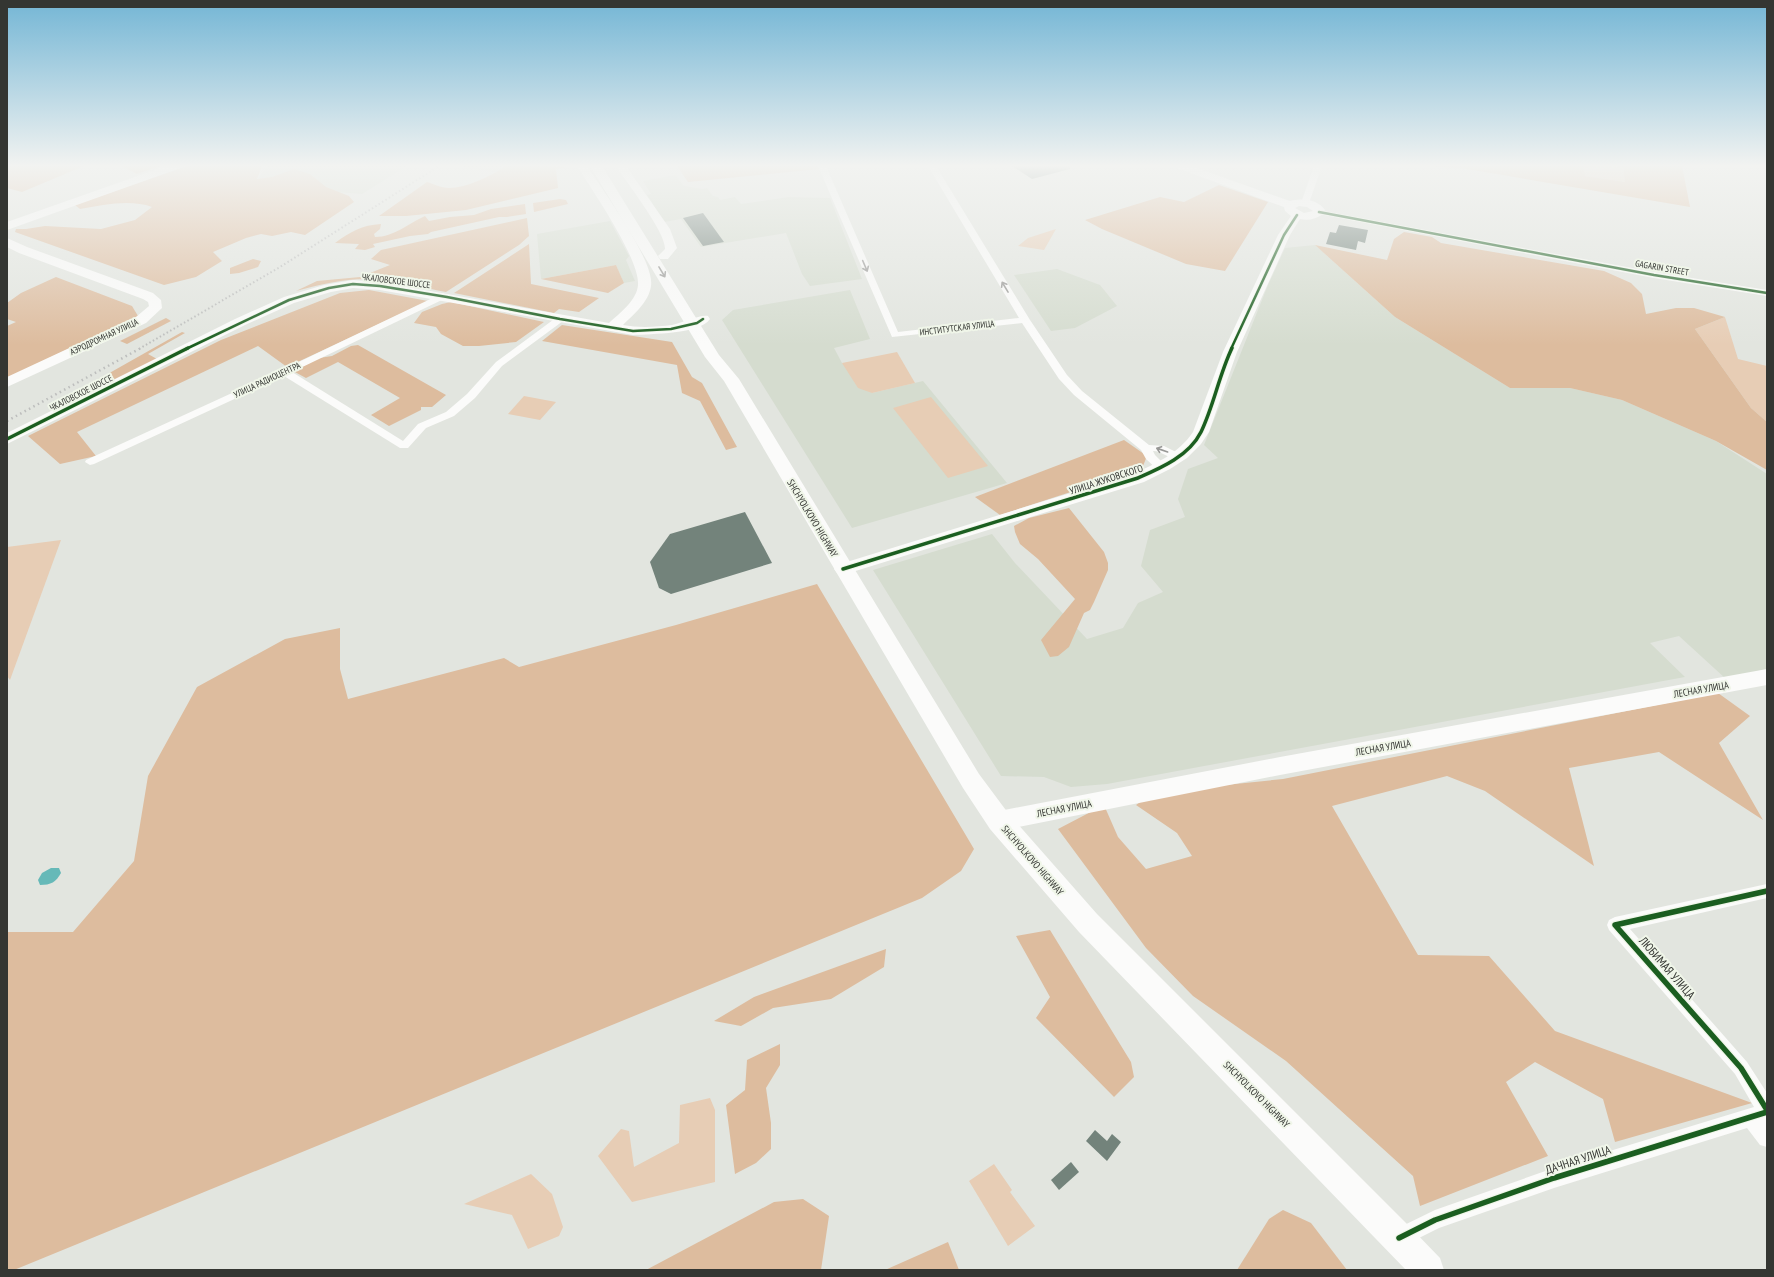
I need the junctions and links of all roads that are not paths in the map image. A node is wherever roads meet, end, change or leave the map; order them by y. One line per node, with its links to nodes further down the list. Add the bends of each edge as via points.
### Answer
1 (619, 226): 17 (street, via 640,262 646,280 643,292)
2 (633, 226): 13 (main road, SHCHYOLKOVO HIGHWAY, one-way to 13)
3 (645, 226): 10 (main road, SHCHYOLKOVO HIGHWAY)
4 (660, 226): 10 (street, via 671,246 670,251)
5 (848, 226): 15 (street, ИНСТИТУТСКАЯ УЛИЦА, one-way to 15, via 895,335)
6 (968, 226): 15 (street, one-way to 6)
7 (1288, 226): 25 (street, УЛИЦА ЖУКОВСКОГО, via 1230,352 1201,432 1196,441)
8 (1392, 226): 11 (street, GAGARIN STREET)
9 (7, 242): 22 (street, АЭРОДРОМНАЯ УЛИЦА, via 148,296 156,303 155,308 141,320)
10 (664, 256): 16 (main road, SHCHYOLKOVO HIGHWAY)
11 (1767, 293)
12 (443, 296): 14 (street, ЧКАЛОВСКОЕ ШОССЕ); 20 (street, УЛИЦА РАДИОЦЕНТРА); 23 (street, ЧКАЛОВСКОЕ ШОССЕ, via 369,284 353,284 316,291 240,322)
13 (685, 311): 16 (main road, SHCHYOLKOVO HIGHWAY); 18 (street, via 685,318)
14 (560, 319): 17 (street, ЧКАЛОВСКОЕ ШОССЕ); 20 (street, via 510,354 471,396 450,414 422,426 404,446)
15 (1025, 320): 24 (street, via 1063,377 1078,393)
16 (698, 321): 18 (street, ЧКАЛОВСКОЕ ШОССЕ); 19 (main road, SHCHYOLKOVO HIGHWAY); 21 (main road, SHCHYOLKOVO HIGHWAY, via 724,354)
17 (618, 322): 18 (street, ЧКАЛОВСКОЕ ШОССЕ, via 633,331)
18 (666, 330): 19 (street, via 690,332)
19 (702, 339): 21 (main road, SHCHYOLKOVO HIGHWAY)
20 (285, 372): 26 (street, УЛИЦА РАДИОЦЕНТРА)
21 (731, 378): 28 (main road, SHCHYOLKOVO HIGHWAY)
22 (7, 382)
23 (7, 439)
24 (1146, 448): 25 (street, one-way to 24, via 1160,448); 27 (street, via 1150,457)
25 (1178, 457): 27 (street, УЛИЦА ЖУКОВСКОГО)
26 (90, 462)
27 (1162, 468): 28 (street, УЛИЦА ЖУКОВСКОГО)
28 (843, 569): 30 (main road, SHCHYOLKOVO HIGHWAY, via 971,781)
29 (1767, 677): 30 (street, ЛЕСНАЯ УЛИЦА, via 1280,766)
30 (999, 821): 34 (main road, SHCHYOLKOVO HIGHWAY, via 1088,923)
31 (1767, 891): 32 (street, ЛЮБИМАЯ УЛИЦА, via 1616,925 1741,1068)
32 (1761, 1113): 33 (street); 34 (street, ДАЧНАЯ УЛИЦА, via 1554,1178 1435,1220)
33 (1767, 1138)
34 (1399, 1238): 35 (main road, SHCHYOLKOVO HIGHWAY)
35 (1428, 1270)

